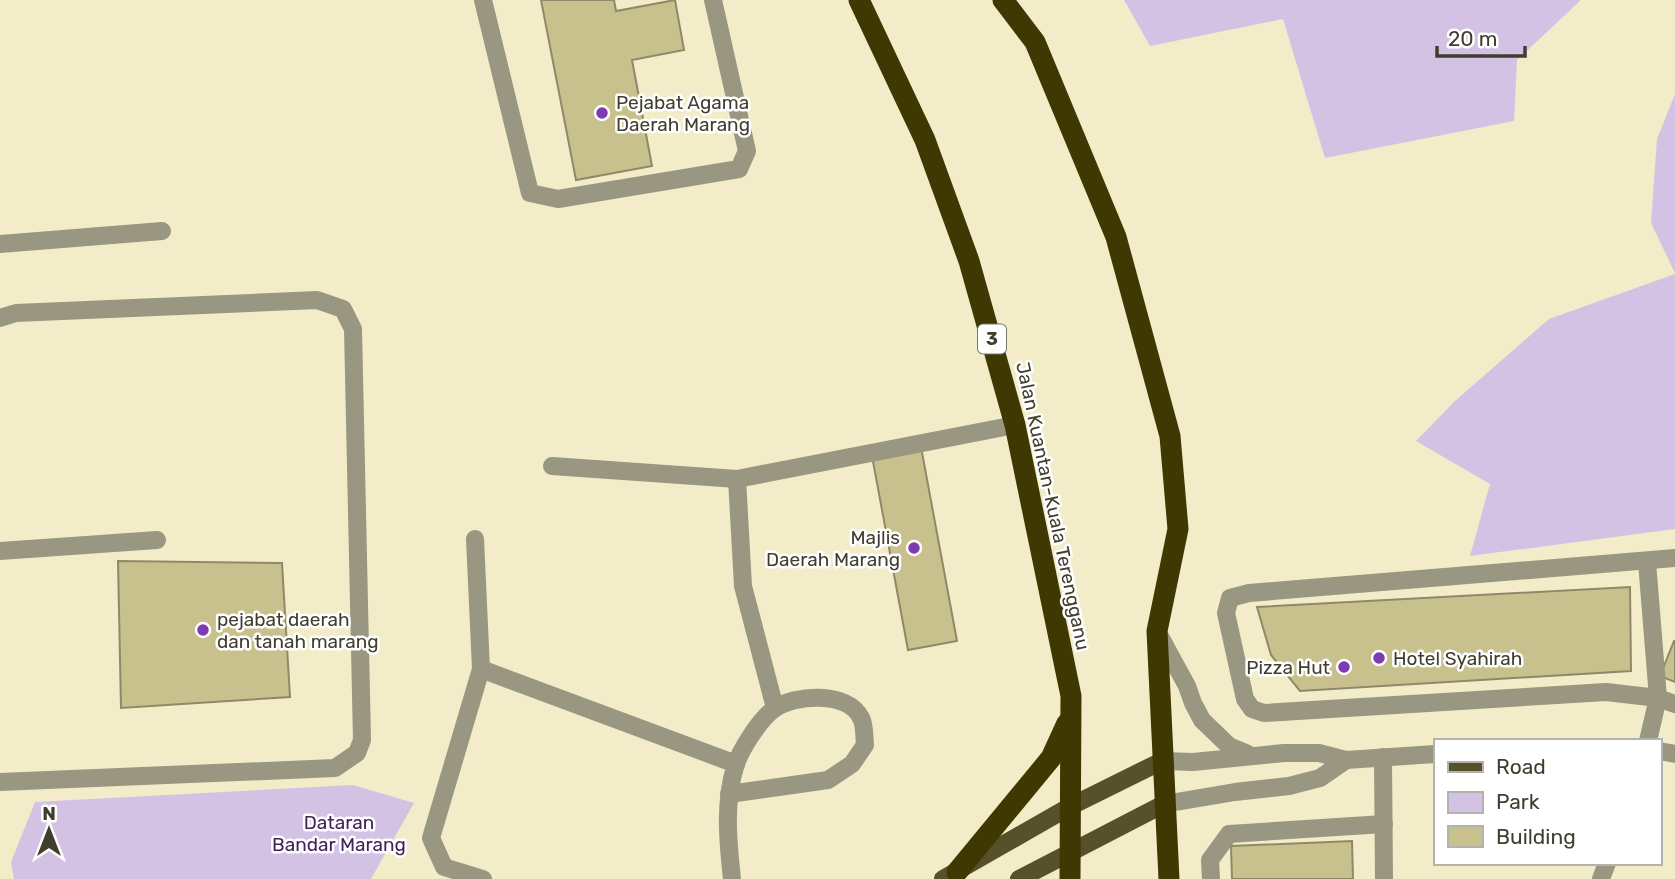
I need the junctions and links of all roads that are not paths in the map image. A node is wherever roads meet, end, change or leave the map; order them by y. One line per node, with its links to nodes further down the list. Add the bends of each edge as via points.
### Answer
1 (483, 0): 2 (street, via 530,193 558,199 739,169 747,151)
2 (713, 0)
3 (859, 0): 8 (highway, Jalan Kuantan-Kuala Terengganu / 3, via 934,164 969,261)
4 (1003, 0): 16 (highway, via 1035,42 1116,237 1170,436 1178,529)
5 (162, 232): 6 (street)
6 (0, 244)
7 (0, 318): 29 (street, via 16,313 317,300 343,309 353,329 362,740 357,753 335,768)
8 (1015, 425): 10 (street); 18 (highway, Jalan Kuantan-Kuala Terengganu / 3)
9 (552, 466): 10 (street)
10 (737, 479): 21 (street, via 743,586)
11 (475, 539): 17 (street)
12 (157, 540): 13 (street)
13 (0, 551)
14 (1675, 558): 15 (street)
15 (1647, 562): 19 (street); 19 (street, via 1263,592 1230,598 1226,613 1245,699 1252,709 1264,713 1606,692)
16 (1157, 631): 24 (street, via 1202,720 1229,746); 27 (highway)
17 (481, 668): 28 (street); 36 (street, via 431,838 444,867)
18 (1071, 696): 32 (highway, Jalan Kuantan-Kuala Terengganu / 3); 35 (highway, via 1067,727 1051,758)
19 (1658, 698): 20 (street); 22 (street)
20 (1675, 705)
21 (775, 708): 28 (street); 30 (street, via 806,697 841,699 861,717 865,745 852,764 828,780)
22 (1648, 739)
23 (1434, 754): 25 (street)
24 (1251, 756): 26 (street, via 1319,753); 27 (street)
25 (1383, 757): 26 (street); 33 (street)
26 (1346, 760): 31 (street, via 1320,778 1289,786)
27 (1162, 761): 31 (highway); 32 (main road)
28 (736, 764): 30 (street)
29 (0, 782)
30 (729, 794): 37 (street, via 727,839)
31 (1164, 804): 34 (main road); 40 (highway)
32 (1069, 807): 34 (highway, Jalan Kuantan-Kuala Terengganu / 3); 35 (main road)
33 (1384, 824): 41 (street, via 1229,834 1210,860); 42 (street)
34 (1069, 852): 38 (main road); 39 (highway, Jalan Kuantan-Kuala Terengganu / 3)
35 (950, 875)
36 (483, 879)
37 (732, 879)
38 (1019, 879)
39 (1070, 879)
40 (1169, 879)
41 (1211, 879)
42 (1384, 879)

